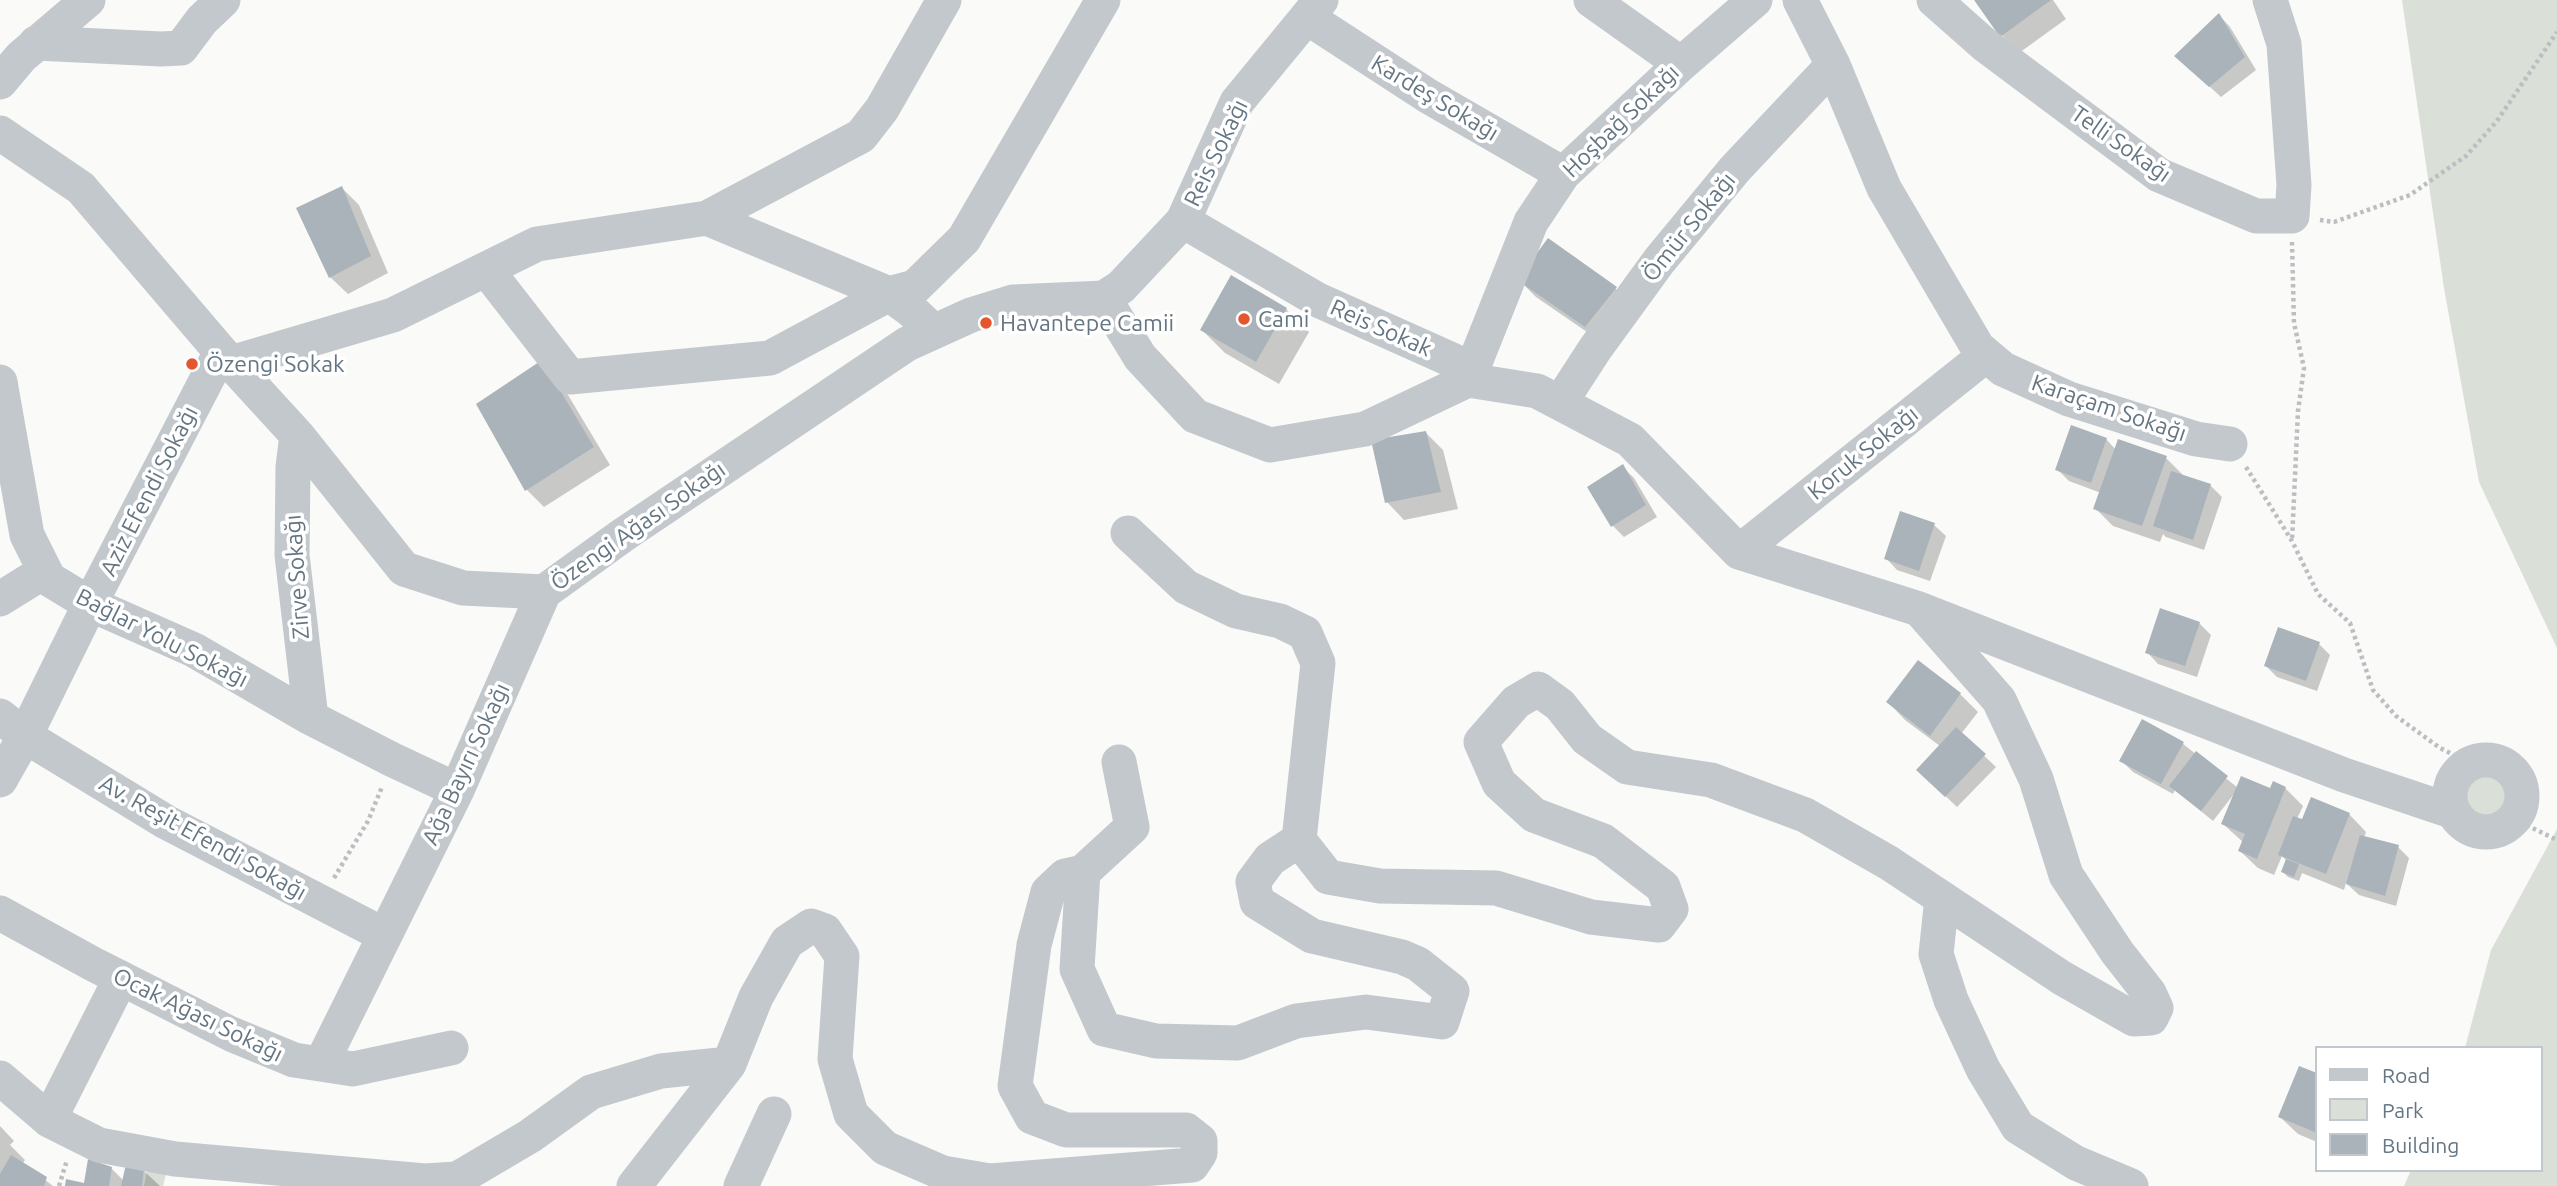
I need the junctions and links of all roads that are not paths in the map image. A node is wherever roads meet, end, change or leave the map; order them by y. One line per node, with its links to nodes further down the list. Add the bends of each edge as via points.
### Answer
1 (88, 0): 11 (street)
2 (223, 0): 11 (street, via 181,48)
3 (944, 0): 17 (street, via 882,109 861,136)
4 (1103, 0): 20 (street, via 964,239 915,287)
5 (1591, 0): 12 (street)
6 (1755, 0): 12 (street, Hoşbağ Sokağı)
7 (1800, 0): 13 (street, Karaçam Sokağı)
8 (1934, 0): 9 (street, Telli Sokağı, via 1985,45 2159,175 2256,216 2292,216 2284,44)
9 (2270, 0)
10 (1315, 9): 16 (street, Kardeş Sokağı, via 1428,96); 18 (street, Reis Sokağı, via 1237,102)
11 (36, 43): 14 (street)
12 (1681, 64): 16 (street, Hoşbağ Sokağı)
13 (1833, 65): 23 (street, Karaçam Sokağı, via 1884,188); 27 (street, Ömür Sokağı, via 1735,169 1659,261)
14 (0, 82)
15 (0, 134): 24 (street, Özengi Ağası Sokağı, via 82,188)
16 (1563, 174): 25 (street, Hoşbağ Sokağı, via 1531,222)
17 (707, 219): 19 (street, via 537,244); 20 (street)
18 (1183, 221): 21 (street, Reis Sokağı, via 1121,287); 25 (street, Reis Sokak, via 1318,300)
19 (486, 269): 20 (street, via 570,377 771,358); 24 (street, via 393,315)
20 (889, 294): 22 (street)
21 (1104, 298): 22 (street, Özengi Ağası Sokağı, via 1013,302); 25 (street, via 1140,357 1195,416 1269,445 1366,429)
22 (933, 331): 33 (street, Özengi Ağası Sokağı, via 907,344)
23 (1986, 355): 29 (street, Karaçam Sokağı, via 2003,369 2069,399 2196,439); 31 (street, Koruk Sokağı)
24 (226, 358): 28 (street, Özengi Ağası Sokağı); 35 (street, Aziz Efendi Sokağı)
25 (1470, 374): 27 (street, Reis Sokak, via 1537,391)
26 (0, 382): 32 (street, Bağlar Yolu Sokağı, via 27,535)
27 (1560, 403): 31 (street, Reis Sokak, via 1630,440)
28 (298, 435): 33 (street, Özengi Ağası Sokağı, via 404,569 463,588); 37 (street, Zirve Sokağı, via 292,555)
29 (2230, 444)
30 (1128, 533): 43 (street, via 1186,587 1236,611 1280,621 1305,634 1318,663)
31 (1739, 552): 36 (street)
32 (45, 571): 34 (street); 35 (street, Bağlar Yolu Sokağı, via 49,579)
33 (544, 592): 41 (street, Ağa Bayırı Sokağı)
34 (0, 598)
35 (90, 604): 37 (street, Bağlar Yolu Sokağı, via 194,650); 38 (street, Aziz Efendi Sokağı)
36 (1919, 609): 42 (street, via 2344,775); 45 (street, via 1998,699 2036,779 2066,875 2149,993 2156,1008 2151,1018 2134,1019 2062,978)
37 (311, 718): 41 (street, Bağlar Yolu Sokağı)
38 (13, 726): 40 (street, Aziz Efendi Sokağı); 47 (street, Av. Reşit Efendi Sokağı, via 166,822)
39 (1119, 762): 44 (street, via 1132,827)
40 (0, 780)
41 (457, 790): 47 (street, Ağa Bayırı Sokağı)
42 (2454, 812): 42 (street, via 2452,785 2470,763 2497,762 2510,768 2518,779 2521,807 2502,828 2489,832 2469,827)
43 (1299, 840): 44 (street, via 1270,859 1253,883 1257,902 1312,936 1418,964 1451,991 1442,1022 1366,1013 1296,1021 1238,1043 1156,1041 1104,1029 1077,969); 45 (street, via 1328,877 1380,886 1496,888 1591,917 1659,925 1671,909 1663,887 1603,841 1534,815 1499,783 1481,742 1516,702 1538,689 1560,705 1587,739 1627,767 1712,780 1805,815)
44 (1083, 872): 51 (street, via 1065,876 1048,892 1034,945 1014,1087 1032,1117 1066,1130 1186,1130 1200,1140 1200,1153 1192,1165 990,1181 943,1173 886,1148 852,1114 835,1059 842,956 825,931 811,926 787,942 756,997)
45 (1942, 898): 57 (street, via 1936,954 1951,1000 1983,1069 2018,1127 2076,1163)
46 (0, 913): 48 (street, Ocak Ağası Sokağı)
47 (384, 935): 50 (street, Ağa Bayırı Sokağı)
48 (121, 978): 50 (street, Ocak Ağası Sokağı, via 231,1034 294,1060); 54 (street)
49 (451, 1048): 50 (street, Ocak Ağası Sokağı, via 353,1069)
50 (321, 1064)
51 (729, 1064): 54 (street, via 661,1071 591,1092 530,1136 457,1179 425,1181 174,1158 99,1145); 55 (street)
52 (0, 1078): 54 (street)
53 (774, 1114): 56 (street)
54 (48, 1120)
55 (634, 1186)
56 (741, 1186)
57 (2130, 1186)

